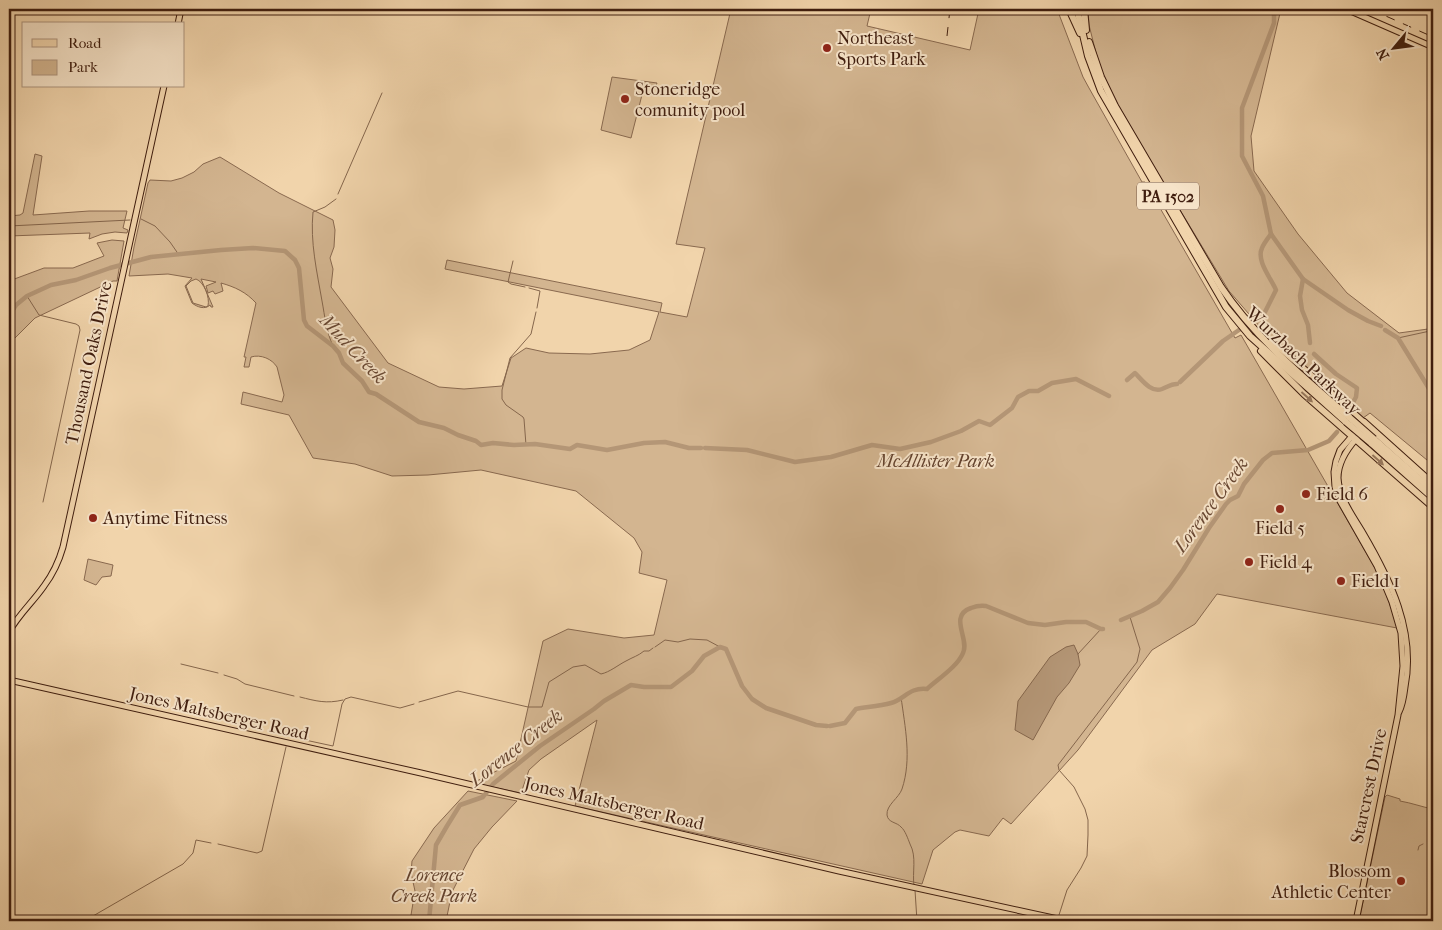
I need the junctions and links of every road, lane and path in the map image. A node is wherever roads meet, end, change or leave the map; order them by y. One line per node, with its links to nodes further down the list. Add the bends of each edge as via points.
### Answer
1 (181, 9): 6 (main road)
2 (1069, 9): 9 (highway)
3 (1078, 9): 7 (highway, Wurzbach Parkway / PA 1502); 9 (highway, Wurzbach Parkway / PA 1502)
4 (1084, 9): 7 (highway)
5 (1346, 9): 8 (main road)
6 (178, 22)
7 (1086, 30): 13 (highway, Wurzbach Parkway / PA 1502, via 1098,70 1115,106)
8 (1433, 47)
9 (1088, 56): 11 (highway, Wurzbach Parkway / PA 1502, via 1105,98)
10 (164, 88): 35 (main road, Thousand Oaks Drive, via 61,552 46,584)
11 (1148, 172): 12 (highway, Wurzbach Parkway / PA 1502); 12 (highway, via 1142,190 1152,190)
12 (1161, 195): 13 (highway, Wurzbach Parkway / PA 1502, via 1218,294)
13 (1237, 315): 14 (highway, Wurzbach Parkway / PA 1502)
14 (1251, 334): 15 (highway, Wurzbach Parkway / PA 1502); 20 (highway, Wurzbach Parkway / PA 1502); 22 (highway, one-way to 22, via 1261,351 1284,375)
15 (1262, 339): 17 (highway); 20 (highway, Wurzbach Parkway / PA 1502)
16 (1300, 355): 17 (highway, via 1296,358)
17 (1290, 356): 18 (highway)
18 (1300, 365): 19 (main road, Wurzbach Parkway)
19 (1357, 416): 21 (main road, Wurzbach Parkway); 22 (highway, via 1351,429)
20 (1348, 420): 24 (highway, Wurzbach Parkway / PA 1502, bridge)
21 (1366, 424): 23 (main road, Starcrest Drive); 24 (highway)
22 (1343, 429): 23 (highway); 26 (main road)
23 (1354, 438): 25 (highway); 26 (main road, Starcrest Drive)
24 (1373, 438): 25 (highway, via 1368,433 1363,437); 27 (highway); 28 (highway, Wurzbach Parkway / PA 1502); 30 (highway, Wurzbach Parkway / PA 1502)
25 (1363, 446): 26 (main road); 31 (highway, one-way to 31)
26 (1346, 447): 29 (main road, Starcrest Drive, via 1338,454 1334,472); 32 (main road, Starcrest Drive, via 1338,477)
27 (1433, 484)
28 (1433, 491)
29 (1337, 494): 32 (main road); 33 (main road, Starcrest Drive, via 1377,566)
30 (1433, 498)
31 (1433, 507)
32 (1351, 512): 34 (main road, Starcrest Drive, via 1382,567)
33 (1392, 602): 34 (main road); 37 (main road, Starcrest Drive, via 1399,622 1403,653)
34 (1402, 616): 37 (main road, Starcrest Drive, via 1408,664)
35 (9, 632)
36 (9, 680): 38 (main road, Jones Maltsberger Road)
37 (1398, 715): 39 (main road, Starcrest Drive)
38 (1067, 921)
39 (1356, 921)

